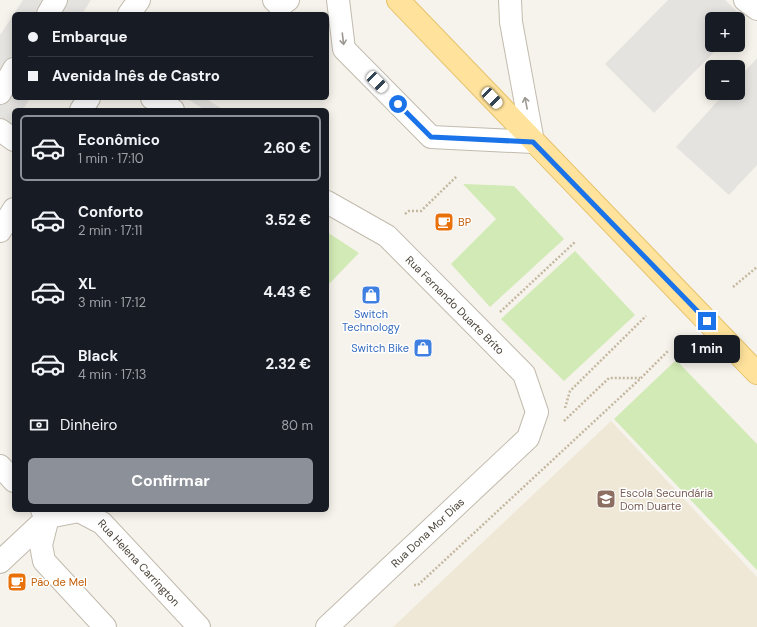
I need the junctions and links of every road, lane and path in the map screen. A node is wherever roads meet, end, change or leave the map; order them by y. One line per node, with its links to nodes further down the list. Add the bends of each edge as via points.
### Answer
1 (56, 0): 10 (street)
2 (139, 0): 11 (street)
3 (274, 0): 4 (street, via 280,6)
4 (288, 0)
5 (338, 0): 18 (street, one-way to 18, via 344,49 431,137)
6 (398, 0): 18 (main road)
7 (510, 0): 18 (street, one-way to 7, via 511,22)
8 (745, 0): 9 (street)
9 (757, 9)
10 (49, 12)
11 (130, 12)
12 (9, 67): 13 (street)
13 (0, 92)
14 (155, 100): 15 (street)
15 (169, 108)
16 (0, 130): 17 (street)
17 (12, 139)
18 (533, 142): 30 (main road)
19 (457, 176): 21 (path, via 421,211)
20 (329, 203): 28 (street, Rua Fernando Duarte Brito, via 386,236)
21 (409, 211)
22 (12, 212): 23 (street)
23 (0, 230)
24 (575, 242): 28 (path)
25 (757, 266): 26 (path)
26 (733, 287)
27 (646, 316): 33 (path, via 570,391)
28 (481, 330): 36 (street, Rua Fernando Duarte Brito, via 524,374 537,412)
29 (669, 350): 31 (path)
30 (757, 373)
31 (641, 378): 32 (path, via 609,378); 43 (path, via 418,585)
32 (594, 393)
33 (565, 411)
34 (563, 418): 35 (path)
35 (561, 424)
36 (528, 438): 43 (street, Rua Dona Mor Dias)
37 (0, 466): 38 (street)
38 (12, 479)
39 (62, 512): 41 (street, Rua Helena Carrington)
40 (81, 512): 45 (street, Rua Helena Carrington, via 102,523)
41 (45, 513): 42 (street); 44 (street, via 41,545 44,562)
42 (0, 562)
43 (374, 583): 46 (street, Rua Dona Mor Dias)
44 (105, 627)
45 (199, 627)
46 (327, 627)

